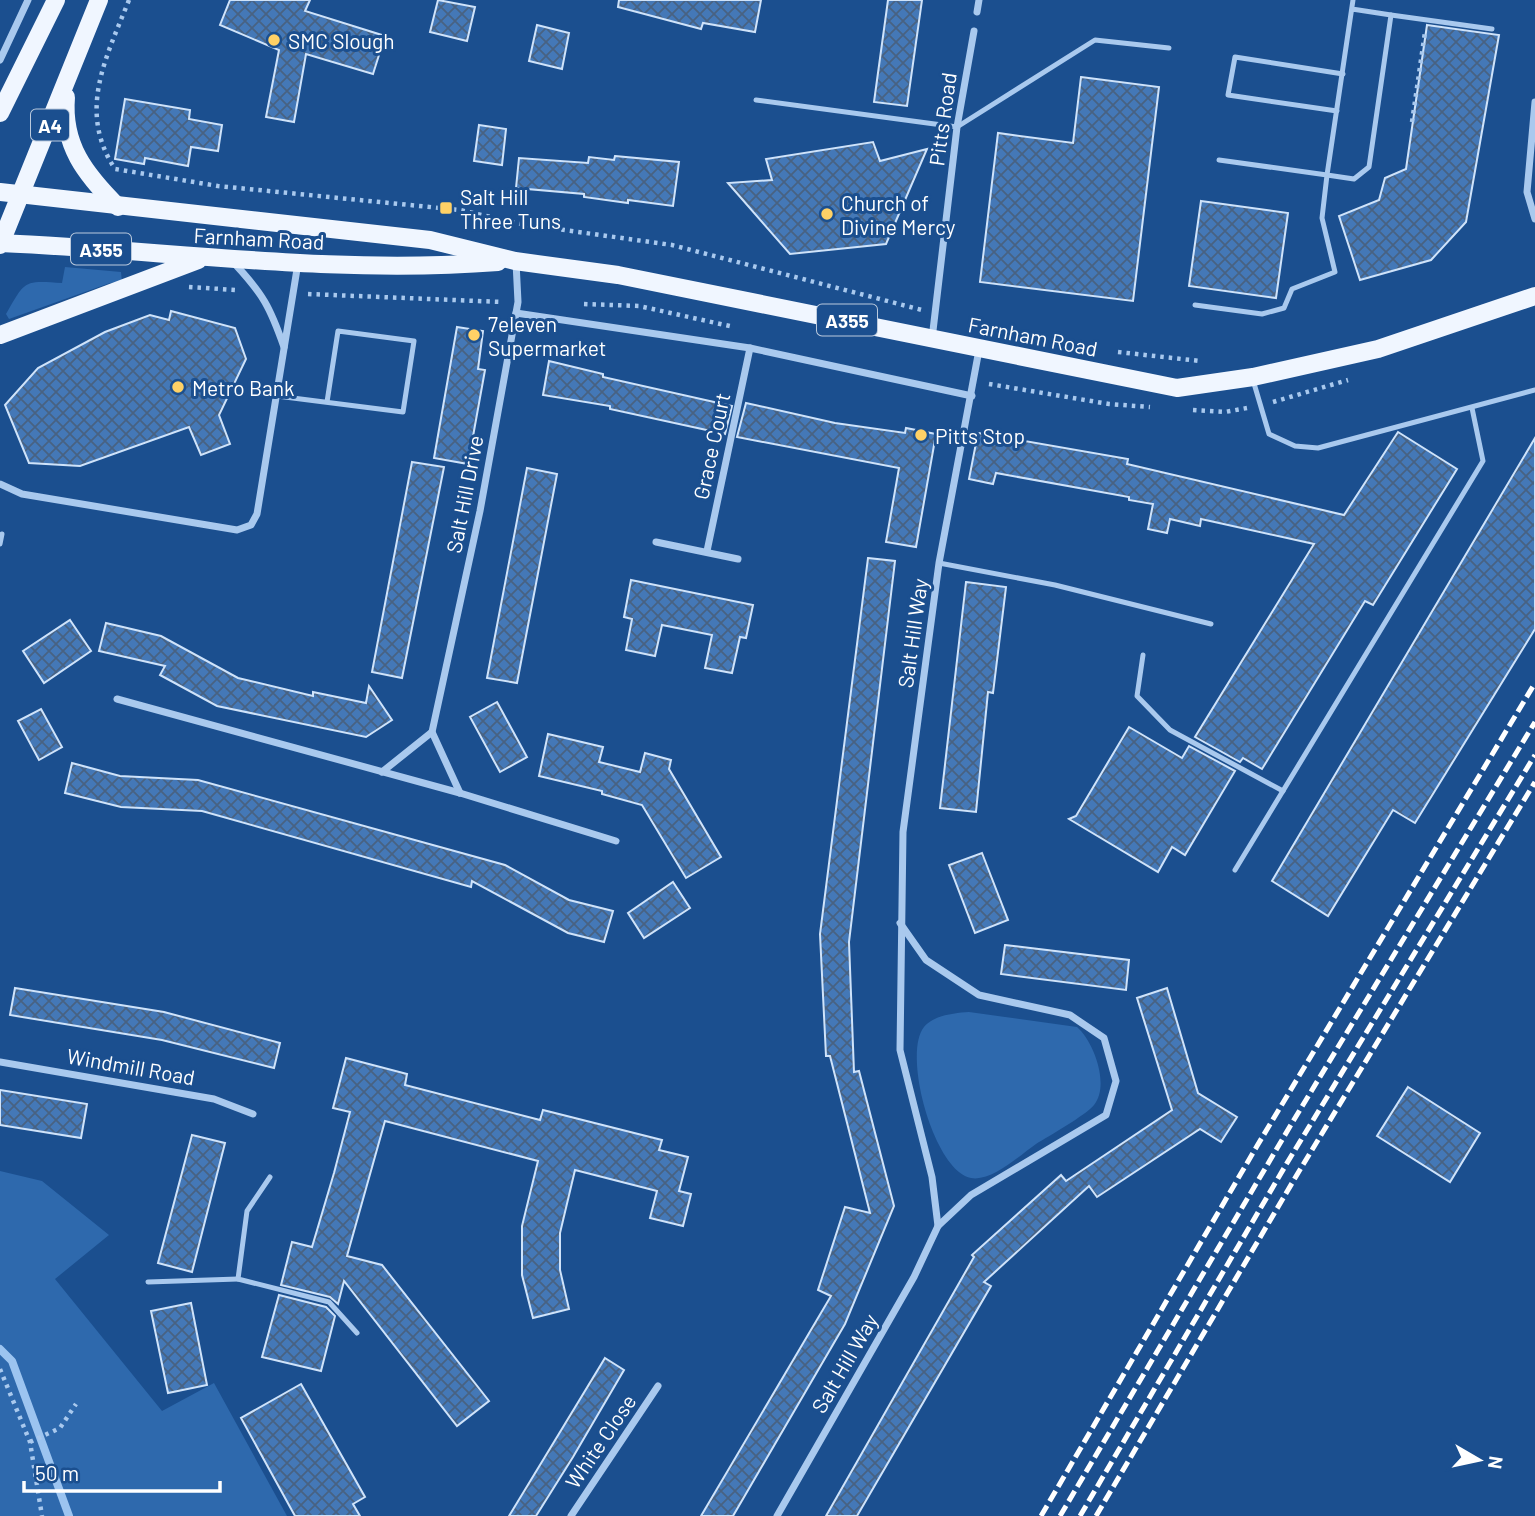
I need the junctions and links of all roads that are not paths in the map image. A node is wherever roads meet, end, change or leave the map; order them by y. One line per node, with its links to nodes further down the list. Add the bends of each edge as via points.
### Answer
1 (28, 0): 13 (street)
2 (56, 0): 18 (main road, A4)
3 (99, 0): 12 (main road, A4)
4 (979, 0): 7 (street)
5 (1353, 0): 6 (lane)
6 (1352, 9): 8 (lane); 14 (lane)
7 (977, 12)
8 (1391, 15): 9 (lane); 21 (lane, via 1369,167 1354,179)
9 (1492, 29)
10 (974, 31): 19 (street, Pitts Road)
11 (1169, 48): 19 (lane, via 1095,40)
12 (77, 56): 23 (main road, A4); 24 (main road, via 66,90 67,135 89,178)
13 (0, 60)
14 (1343, 74): 17 (lane); 17 (lane, via 1236,57 1228,95)
15 (756, 100): 19 (lane)
16 (1535, 102): 25 (street, via 1527,192)
17 (1337, 111): 21 (lane)
18 (0, 113)
19 (957, 127): 35 (street, Pitts Road)
20 (1219, 160): 21 (lane)
21 (1327, 175): 32 (lane, via 1322,218 1335,272 1292,289 1284,308 1262,314)
22 (0, 192): 23 (main road, A355)
23 (23, 193): 24 (main road, Farnham Road / A355); 26 (main road, A4)
24 (118, 207): 29 (main road, Farnham Road / A355, via 430,240)
25 (1535, 219)
26 (0, 244): 27 (main road, Farnham Road / A355, via 77,246)
27 (201, 259): 28 (main road, Farnham Road / A355); 34 (main road)
28 (231, 260): 30 (main road, Farnham Road / A355); 38 (street, via 261,291)
29 (515, 261): 30 (main road, Farnham Road / A355, via 425,268); 33 (street, Salt Hill Drive); 35 (main road, Farnham Road / A355, via 618,275)
30 (298, 263): 38 (street)
31 (1535, 296): 39 (main road, Farnham Road / A355, via 1378,349)
32 (1195, 305)
33 (516, 313): 36 (street); 55 (street, Salt Hill Drive, via 480,512)
34 (0, 335)
35 (932, 339): 37 (main road, Farnham Road / A355)
36 (750, 348): 42 (street); 49 (street, Grace Court)
37 (979, 350): 39 (main road, Farnham Road / A355, via 1177,388); 42 (street, Salt Hill Way)
38 (285, 351): 41 (street)
39 (1253, 377): 44 (lane, via 1269,433 1295,446 1318,448)
40 (1535, 390): 44 (lane)
41 (277, 396): 43 (lane); 45 (street, via 257,514 251,525 237,530 22,494)
42 (972, 396): 51 (street, Salt Hill Way)
43 (327, 402): 43 (lane, via 403,412 414,341 338,331)
44 (1472, 408): 57 (lane, via 1483,461)
45 (0, 484)
46 (2, 534): 48 (lane)
47 (656, 542): 49 (street)
48 (0, 544)
49 (706, 551): 50 (street)
50 (738, 559)
51 (939, 564): 52 (lane, via 1055,584); 61 (street, Salt Hill Way, via 903,832)
52 (1211, 624)
53 (1143, 656): 57 (lane, via 1137,696 1155,718)
54 (117, 699): 56 (street)
55 (432, 732): 56 (street); 58 (street)
56 (383, 772): 58 (street)
57 (1283, 791): 60 (lane)
58 (460, 793): 59 (street)
59 (616, 841)
60 (1235, 870)
61 (900, 923): 65 (street, Salt Hill Way, via 900,1050 932,1177); 65 (street, Salt Hill Way, via 926,960 979,995 1070,1015 1104,1038 1116,1082 1106,1115 971,1195)
62 (0, 1062): 63 (street, Windmill Road, via 214,1099)
63 (253, 1114)
64 (270, 1177): 66 (lane, via 247,1211)
65 (938, 1226): 71 (street, Salt Hill Way, via 914,1277)
66 (238, 1279): 67 (lane); 68 (lane, via 329,1302)
67 (148, 1282)
68 (357, 1333)
69 (658, 1386): 70 (street, White Close)
70 (571, 1516)
71 (777, 1516)

